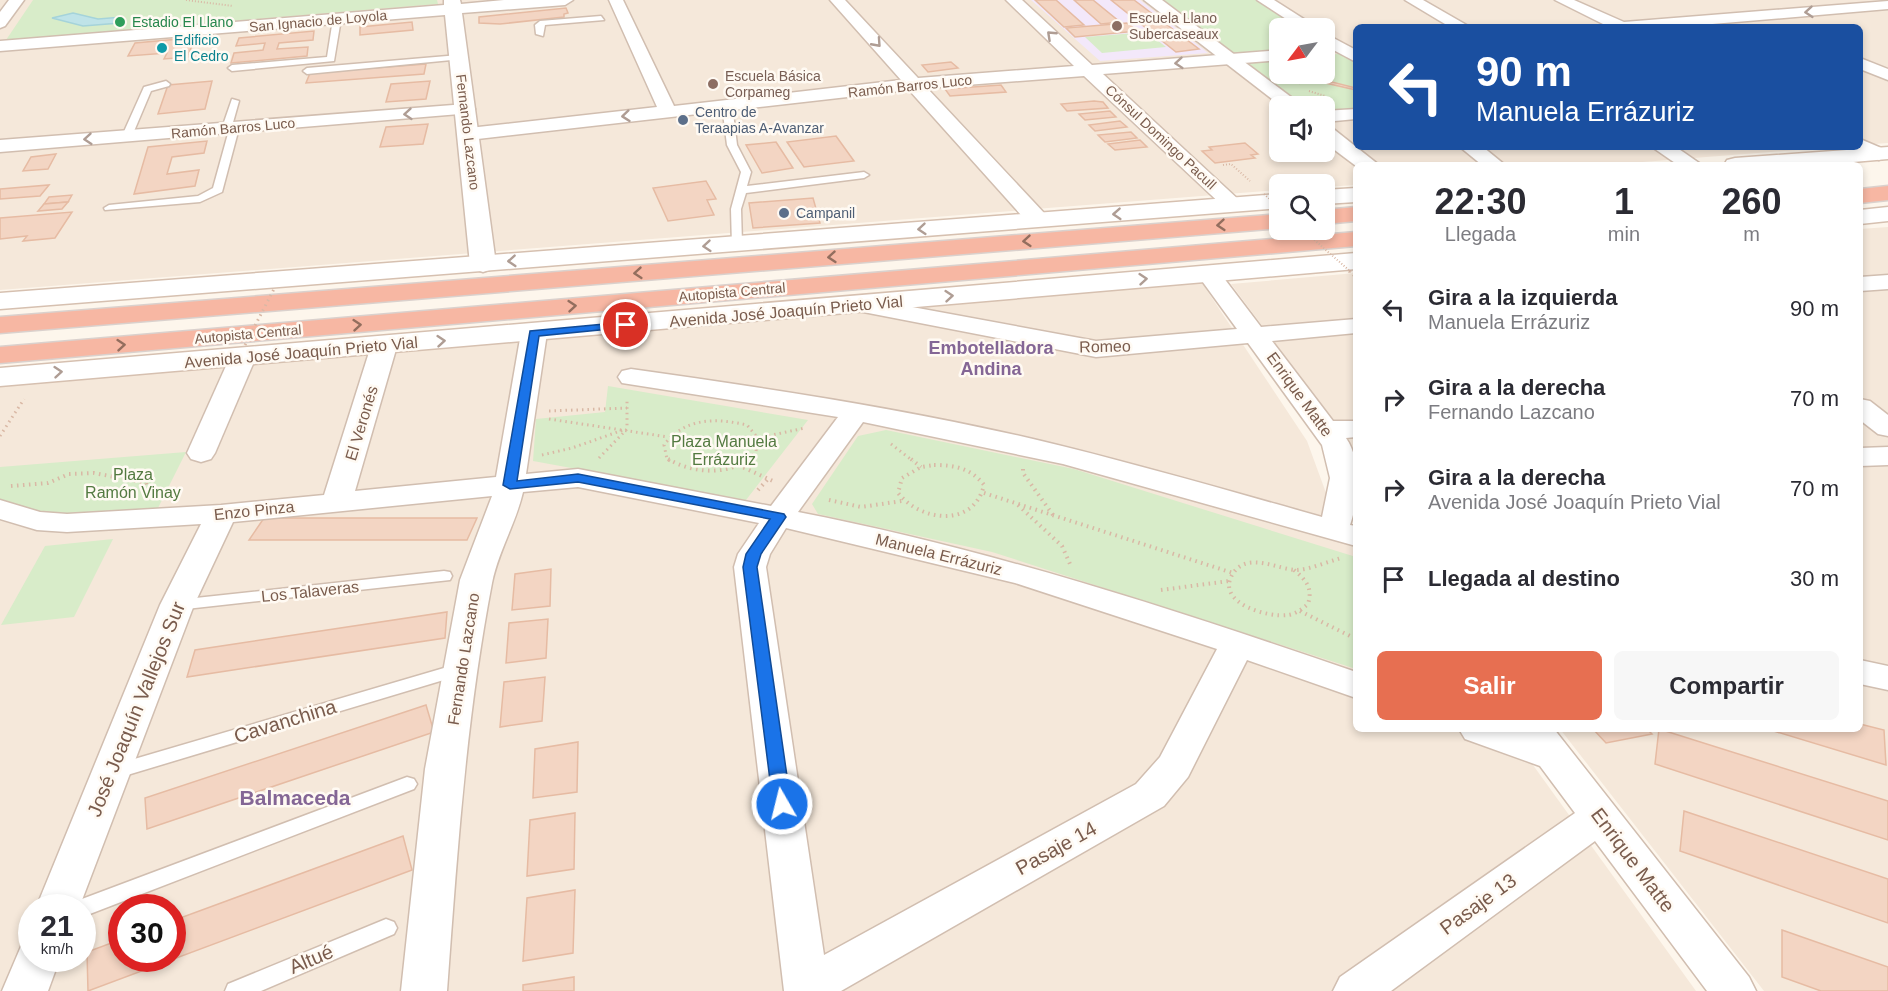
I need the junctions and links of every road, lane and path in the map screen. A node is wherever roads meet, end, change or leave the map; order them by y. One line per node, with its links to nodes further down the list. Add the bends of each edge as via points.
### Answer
1 (565, 0): 9 (main road, San Ignacio de Loyola)
2 (837, 0): 36 (street, one-way to 36)
3 (1013, 0): 31 (street, Cónsul Domingo Pacull, one-way to 3)
4 (1152, 0): 28 (main road)
5 (1263, 0): 13 (street)
6 (1412, 0): 17 (street)
7 (1562, 0): 18 (street)
8 (1750, 0): 15 (street)
9 (453, 5): 14 (main road, San Ignacio de Loyola); 27 (main road, Fernando Lazcano)
10 (1885, 5): 15 (street, one-way to 15)
11 (9, 7): 16 (street)
12 (613, 13): 20 (lane, via 592,22); 21 (lane, via 543,23 539,25); 43 (street)
13 (1293, 18)
14 (337, 19): 23 (main road, San Ignacio de Loyola); 30 (lane, via 330,59)
15 (1781, 20): 19 (street, via 1753,16)
16 (0, 23)
17 (1456, 24)
18 (1615, 24)
19 (1658, 24)
20 (559, 25)
21 (540, 34)
22 (1335, 44): 25 (street)
23 (0, 46)
24 (1335, 51): 25 (street)
25 (1352, 52)
26 (1269, 56): 28 (street, Ramón Barros Luco)
27 (459, 57): 32 (lane); 42 (main road, Fernando Lazcano)
28 (1230, 59): 31 (street, Ramón Barros Luco, one-way to 31); 38 (main road)
29 (1863, 64): 34 (street)
30 (232, 68)
31 (1089, 70): 36 (street, Ramón Barros Luco); 66 (street, Cónsul Domingo Pacull)
32 (307, 71)
33 (1863, 73): 34 (street)
34 (1885, 73)
35 (166, 84): 48 (lane, via 147,89)
36 (914, 84): 41 (street, Ramón Barros Luco); 72 (street)
37 (1300, 84): 39 (path, via 1304,89)
38 (1280, 96)
39 (1329, 96)
40 (235, 101): 46 (lane)
41 (727, 105): 43 (street, Ramón Barros Luco); 60 (lane, via 732,145 746,172)
42 (466, 109): 46 (street, Ramón Barros Luco, one-way to 46); 47 (main road, Fernando Lazcano)
43 (668, 112): 47 (street, Ramón Barros Luco, one-way to 47)
44 (1353, 114): 45 (street)
45 (1335, 116)
46 (230, 128): 48 (street, Ramón Barros Luco); 67 (lane, via 218,190 212,195)
47 (469, 134): 78 (main road, Fernando Lazcano)
48 (127, 136): 50 (street, Ramón Barros Luco, one-way to 50)
49 (1335, 140): 54 (main road)
50 (0, 146)
51 (1474, 150): 55 (street)
52 (1667, 150): 56 (street)
53 (1879, 156): 57 (main road); 58 (highway)
54 (1364, 162)
55 (1491, 162)
56 (1687, 162)
57 (1783, 162)
58 (1863, 171)
59 (864, 175): 60 (lane)
60 (741, 190): 76 (lane, via 736,209)
61 (1888, 194): 64 (highway)
62 (1353, 195): 63 (main road)
63 (1335, 196)
64 (1863, 196)
65 (1269, 198): 66 (main road)
66 (1233, 205): 72 (main road, one-way to 72)
67 (109, 208)
68 (1353, 214): 70 (highway)
69 (1888, 214): 71 (main road)
70 (1335, 216)
71 (1863, 216)
72 (1038, 220): 76 (main road, one-way to 76)
73 (1269, 222): 86 (highway, Autopista Central, one-way to 86)
74 (1353, 239): 92 (highway, Autopista Central, one-way to 74)
75 (1314, 240): 80 (path, bridge)
76 (736, 244): 78 (main road, one-way to 78)
77 (1353, 261): 79 (main road, Avenida José Joaquín Prieto Vial)
78 (483, 264): 84 (main road)
79 (1209, 273): 85 (main road, Avenida José Joaquín Prieto Vial, one-way to 79); 89 (street, Enrique Matte)
80 (1353, 275)
81 (1888, 282): 82 (street)
82 (1863, 284)
83 (275, 287): 91 (path, bridge)
84 (0, 301)
85 (858, 304): 88 (main road, Avenida José Joaquín Prieto Vial); 89 (street, Romeo, via 1082,348)
86 (0, 325)
87 (1353, 326): 89 (street, Romeo)
88 (534, 333): 90 (main road, Avenida José Joaquín Prieto Vial, one-way to 88); 111 (street, Fernando Lazcano)
89 (1256, 333): 104 (street, Enrique Matte)
90 (384, 346): 91 (main road, Avenida José Joaquín Prieto Vial); 115 (street, El Veronés)
91 (244, 351): 93 (main road, Avenida José Joaquín Prieto Vial, one-way to 91); 108 (street)
92 (0, 355)
93 (40, 374): 94 (main road, Avenida José Joaquín Prieto Vial); 105 (path)
94 (0, 377)
95 (634, 377): 96 (path); 99 (street)
96 (627, 408): 98 (path); 102 (path)
97 (1863, 409): 101 (street)
98 (547, 411)
99 (857, 411): 107 (street); 119 (street)
100 (546, 419): 102 (path)
101 (1887, 426)
102 (627, 429): 106 (path); 111 (path, via 542,455); 112 (path)
103 (1353, 429): 104 (street)
104 (1328, 430): 121 (street, Enrique Matte, via 1346,475)
105 (0, 436)
106 (668, 437): 106 (path, via 664,445 667,459 685,470 698,472 738,465 755,453 759,445 747,425 725,420 692,423)
107 (1030, 447): 118 (path, via 1024,455 1023,473); 121 (street)
108 (201, 453)
109 (1888, 456): 110 (street)
110 (1863, 457)
111 (513, 470): 112 (street, Manuela Errázuriz); 115 (street, Enzo Pinza); 130 (street, Fernando Lazcano, via 503,513 476,580)
112 (578, 478): 119 (street, Manuela Errázuriz)
113 (984, 493): 113 (path, via 980,478 961,467 948,465 921,467 902,478 898,485 902,501 934,515 973,508); 116 (path)
114 (3, 498): 120 (street, Enzo Pinza, via 37,521); 120 (path, via 69,474 94,473 146,483)
115 (337, 501): 117 (street, Enzo Pinza)
116 (1016, 503): 118 (path); 123 (path, via 1062,546)
117 (221, 514): 120 (street, Enzo Pinza); 126 (street, José Joaquín Vallejos Sur)
118 (1053, 515): 124 (path)
119 (779, 517): 129 (street, Manuela Errázuriz, via 1024,575); 143 (street, via 754,554 750,567)
120 (154, 518)
121 (1345, 541): 122 (path)
122 (1293, 570): 124 (path, via 1253,563); 127 (path, via 1310,586 1312,596)
123 (1070, 573)
124 (1233, 573): 127 (path, via 1230,590 1246,607 1274,615)
125 (444, 576): 126 (lane, Los Talaveras)
126 (177, 605): 136 (street, José Joaquín Vallejos Sur)
127 (1300, 610): 128 (path)
128 (1353, 637)
129 (1238, 643): 133 (street, Manuela Errázuriz); 143 (street, Pasaje 14, via 1174,767 1150,795)
130 (461, 669): 136 (lane, Cavanchina); 146 (street, Fernando Lazcano, via 444,769)
131 (1863, 673): 132 (street)
132 (1888, 678)
133 (1353, 684)
134 (1494, 732): 135 (street)
135 (1543, 742): 138 (street, Enrique Matte)
136 (109, 774): 139 (street, José Joaquín Vallejos Sur)
137 (407, 784): 140 (lane)
138 (1600, 816): 147 (street, Pasaje 13); 148 (street, Enrique Matte)
139 (62, 894)
140 (96, 903)
141 (386, 928): 145 (lane, Altué)
142 (33, 972): 144 (street)
143 (807, 989)
144 (26, 991)
145 (236, 991)
146 (424, 991)
147 (1356, 991)
148 (1733, 991)

